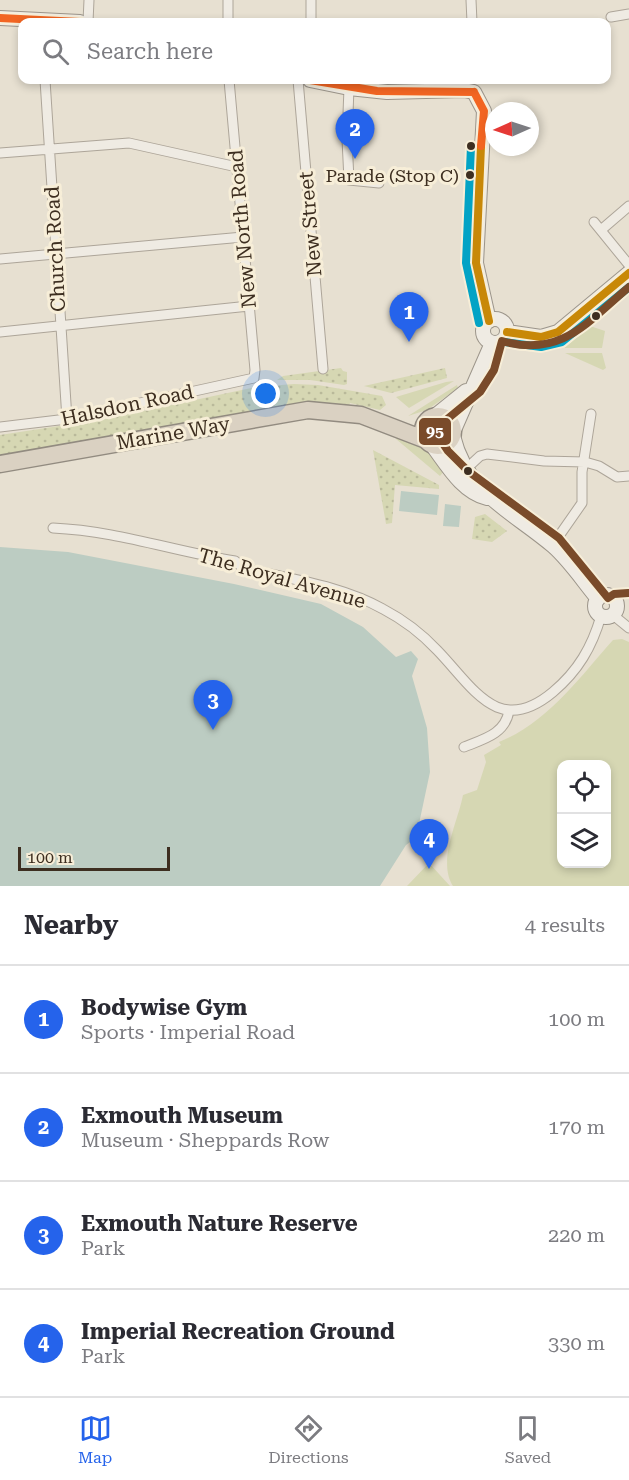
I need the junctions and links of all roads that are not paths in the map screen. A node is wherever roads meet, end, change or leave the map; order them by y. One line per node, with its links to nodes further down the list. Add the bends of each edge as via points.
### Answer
1 (88, 0): 8 (street)
2 (228, 0): 9 (street)
3 (311, 0): 10 (street)
4 (471, 0): 11 (street)
5 (629, 14): 6 (street)
6 (611, 17)
7 (0, 18): 12 (street)
8 (88, 18)
9 (228, 18)
10 (311, 18)
11 (472, 18)
12 (18, 19)
13 (45, 84): 18 (street, Church Road)
14 (229, 84): 20 (street, New North Road)
15 (298, 84): 36 (street, New Street)
16 (330, 84): 17 (street)
17 (349, 88): 21 (street, via 349,180); 31 (street, via 419,92 474,87 484,111 477,263)
18 (50, 150): 19 (street); 20 (street, via 129,143); 26 (street, Church Road)
19 (0, 153)
20 (237, 167): 25 (street, New North Road)
21 (379, 183)
22 (629, 206): 24 (street)
23 (594, 222): 24 (street)
24 (601, 230): 28 (street)
25 (243, 237): 26 (street); 30 (street, New North Road)
26 (55, 255): 27 (street); 32 (street, Church Road)
27 (0, 259)
28 (629, 265)
29 (629, 273): 34 (street, via 563,329 542,337)
30 (249, 306): 32 (street); 37 (street, New North Road)
31 (489, 321): 34 (street, via 500,320); 35 (street, via 483,331 485,339)
32 (59, 326): 33 (street); 41 (street, Church Road)
33 (0, 332)
34 (507, 332): 35 (street, via 502,341)
35 (492, 343): 38 (street)
36 (323, 369)
37 (254, 378): 41 (street, Halsdon Road)
38 (472, 386): 40 (street); 44 (street)
39 (591, 414): 46 (street)
40 (431, 417): 42 (highway, Marine Way); 44 (highway, via 448,418); 45 (highway, via 423,429)
41 (67, 419): 43 (street, Halsdon Road)
42 (382, 422): 45 (highway, Marine Way); 47 (highway, Marine Way, via 342,412 308,410)
43 (0, 427)
44 (453, 433): 45 (highway, via 445,445); 48 (street, via 457,454)
45 (429, 443): 50 (street, via 462,483 478,496)
46 (585, 462): 48 (street, via 487,454); 49 (street, via 617,477); 52 (street, via 582,502)
47 (0, 464)
48 (466, 469): 50 (street)
49 (629, 476)
50 (489, 499): 52 (street)
51 (53, 528): 56 (street, The Royal Avenue, via 141,539 235,561 243,568 368,601 405,622 433,646 481,698)
52 (552, 546): 53 (street)
53 (598, 599): 54 (street, via 612,597); 54 (street, via 596,608)
54 (615, 609): 55 (street); 56 (street, via 571,676 537,704)
55 (629, 628)
56 (509, 711): 57 (street, via 507,723 500,731)
57 (464, 747)

